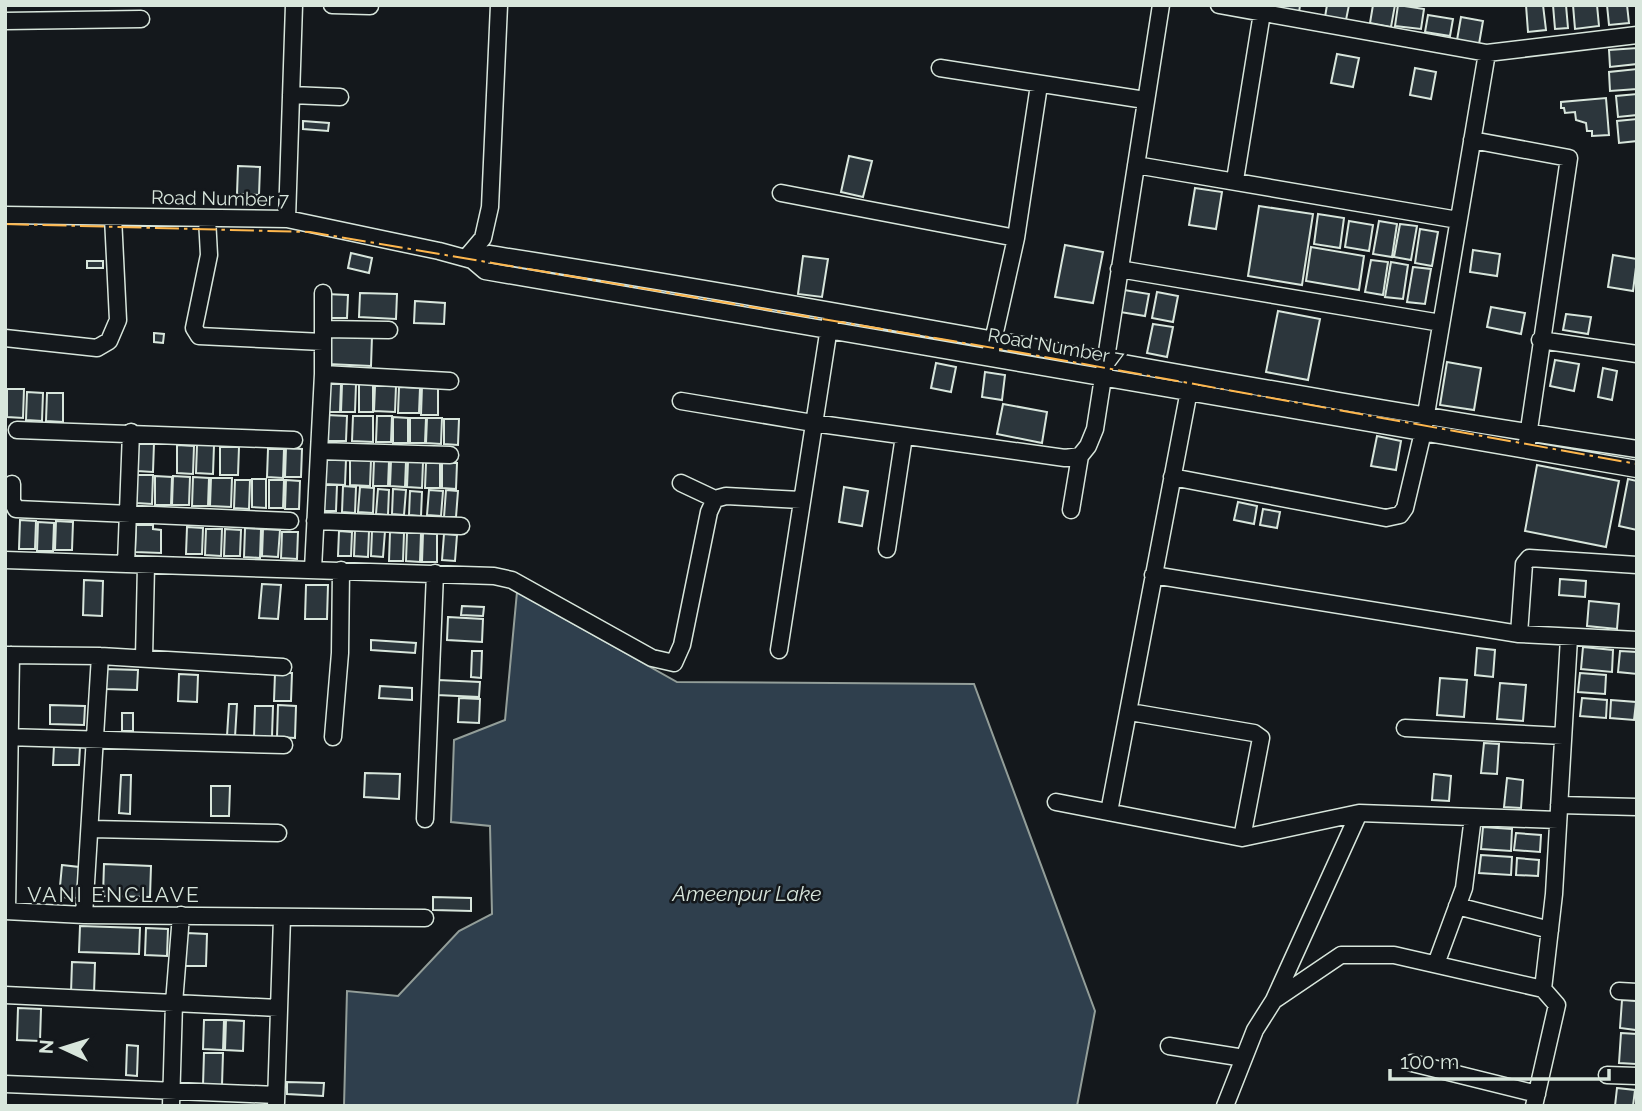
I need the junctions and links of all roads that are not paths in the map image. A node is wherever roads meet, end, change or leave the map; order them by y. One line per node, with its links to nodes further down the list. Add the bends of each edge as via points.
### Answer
1 (295, 5): 14 (street)
2 (332, 5): 6 (street)
3 (499, 5): 27 (street, via 490,207 483,238)
4 (1161, 5): 16 (street)
5 (1219, 5): 7 (street)
6 (370, 6)
7 (1262, 13): 11 (street); 19 (street)
8 (141, 19): 9 (street)
9 (5, 21)
10 (1637, 35): 11 (street)
11 (1487, 53): 17 (street)
12 (940, 68): 13 (street)
13 (1039, 85): 16 (street); 26 (street)
14 (291, 95): 15 (street); 24 (street)
15 (340, 97)
16 (1145, 100): 18 (street)
17 (1472, 139): 25 (street); 38 (street, via 1569,158)
18 (1136, 165): 19 (street); 28 (street)
19 (1235, 180): 25 (street)
20 (781, 193): 26 (street)
21 (5, 215): 22 (street, Road Number 7)
22 (113, 217): 23 (street, Road Number 7); 37 (street, via 118,320 109,341 97,348)
23 (207, 218): 24 (street, Road Number 7); 36 (street, via 209,255 194,328 199,336)
24 (287, 219): 27 (street, Road Number 7)
25 (1458, 220): 33 (street)
26 (1016, 238): 39 (street)
27 (469, 259): 30 (street, Road Number 7, via 489,254); 31 (street, Road Number 7, via 485,271)
28 (1119, 268): 33 (street); 41 (street)
29 (323, 293): 36 (street)
30 (728, 293): 31 (street); 32 (street, Road Number 7)
31 (726, 311): 34 (street, Road Number 7)
32 (832, 312): 34 (street); 39 (street, Road Number 7)
33 (1441, 323): 47 (street)
34 (828, 329): 39 (street, Road Number 7); 46 (street)
35 (389, 330): 36 (street)
36 (323, 336): 42 (street)
37 (5, 338)
38 (1540, 340): 40 (street); 52 (street)
39 (992, 348): 41 (street, Road Number 7)
40 (1637, 354)
41 (1102, 366): 44 (street, Road Number 7); 56 (street, via 1094,429)
42 (323, 374): 43 (street); 54 (street)
43 (450, 381)
44 (1191, 382): 47 (street, Road Number 7); 58 (street)
45 (681, 401): 46 (street)
46 (813, 423): 50 (street); 62 (street)
47 (1424, 424): 52 (street, Road Number 7); 58 (street, via 1405,508 1393,517)
48 (16, 430): 49 (street)
49 (131, 432): 51 (street); 64 (street)
50 (904, 436): 56 (street, via 1065,458); 68 (street)
51 (294, 440)
52 (1527, 441): 53 (street, Road Number 7); 57 (street, Road Number 7)
53 (1637, 449)
54 (319, 452): 55 (street); 66 (street)
55 (450, 455)
56 (1080, 456): 63 (street)
57 (1637, 469)
58 (1172, 477): 76 (street)
59 (681, 483): 61 (street)
60 (12, 484): 64 (street, via 16,509)
61 (715, 499): 62 (street); 75 (street, via 674,663 652,658 512,580)
62 (801, 500): 80 (street)
63 (1071, 510)
64 (128, 512): 65 (street); 70 (street)
65 (290, 521)
66 (315, 521): 67 (street); 73 (street)
67 (461, 526)
68 (887, 549)
69 (5, 560): 70 (street)
70 (126, 564): 71 (street)
71 (146, 565): 73 (street); 83 (street)
72 (1637, 565): 77 (street, via 1529,558 1524,564)
73 (313, 569): 74 (street)
74 (341, 570): 75 (street); 89 (street)
75 (435, 573): 98 (street)
76 (1153, 575): 77 (street); 85 (street)
77 (1519, 635): 78 (street)
78 (1569, 638): 79 (street); 87 (street)
79 (1637, 640)
80 (779, 650)
81 (8, 655): 82 (street); 88 (street)
82 (100, 656): 83 (street); 90 (street)
83 (144, 658): 84 (street)
84 (283, 667)
85 (1130, 712): 94 (street); 101 (street, via 1254,733 1261,738)
86 (1405, 727): 87 (street)
87 (1563, 736): 96 (street)
88 (8, 737): 90 (street); 103 (street)
89 (334, 737)
90 (96, 740): 91 (street); 99 (street)
91 (284, 745)
92 (1056, 802): 94 (street)
93 (1637, 807): 96 (street)
94 (1109, 812): 101 (street)
95 (1359, 813): 97 (street); 101 (street); 114 (street)
96 (1558, 813): 97 (street); 108 (street)
97 (1473, 817): 102 (street, via 1464,888)
98 (425, 818)
99 (92, 829): 100 (street); 104 (street)
100 (278, 833)
101 (1242, 838)
102 (1457, 906): 108 (street); 109 (street)
103 (6, 911): 104 (street)
104 (84, 915): 105 (street)
105 (181, 915): 106 (street); 115 (street)
106 (282, 918): 107 (street); 116 (street)
107 (425, 918)
108 (1550, 930): 110 (street)
109 (1436, 964): 110 (street); 114 (street, via 1394,955 1342,955)
110 (1543, 989): 125 (street, via 1557,1005)
111 (1619, 991): 112 (street)
112 (1637, 992)
113 (5, 995): 115 (street)
114 (1274, 1000): 118 (street)
115 (174, 1003): 116 (street); 123 (street)
116 (278, 1008): 124 (street)
117 (1169, 1046): 118 (street)
118 (1244, 1058): 126 (street)
119 (1412, 1063): 125 (street)
120 (1606, 1075): 121 (street)
121 (1637, 1076)
122 (5, 1084): 123 (street)
123 (171, 1098): 124 (street)
124 (276, 1100)
125 (1535, 1100)
126 (1225, 1106)

